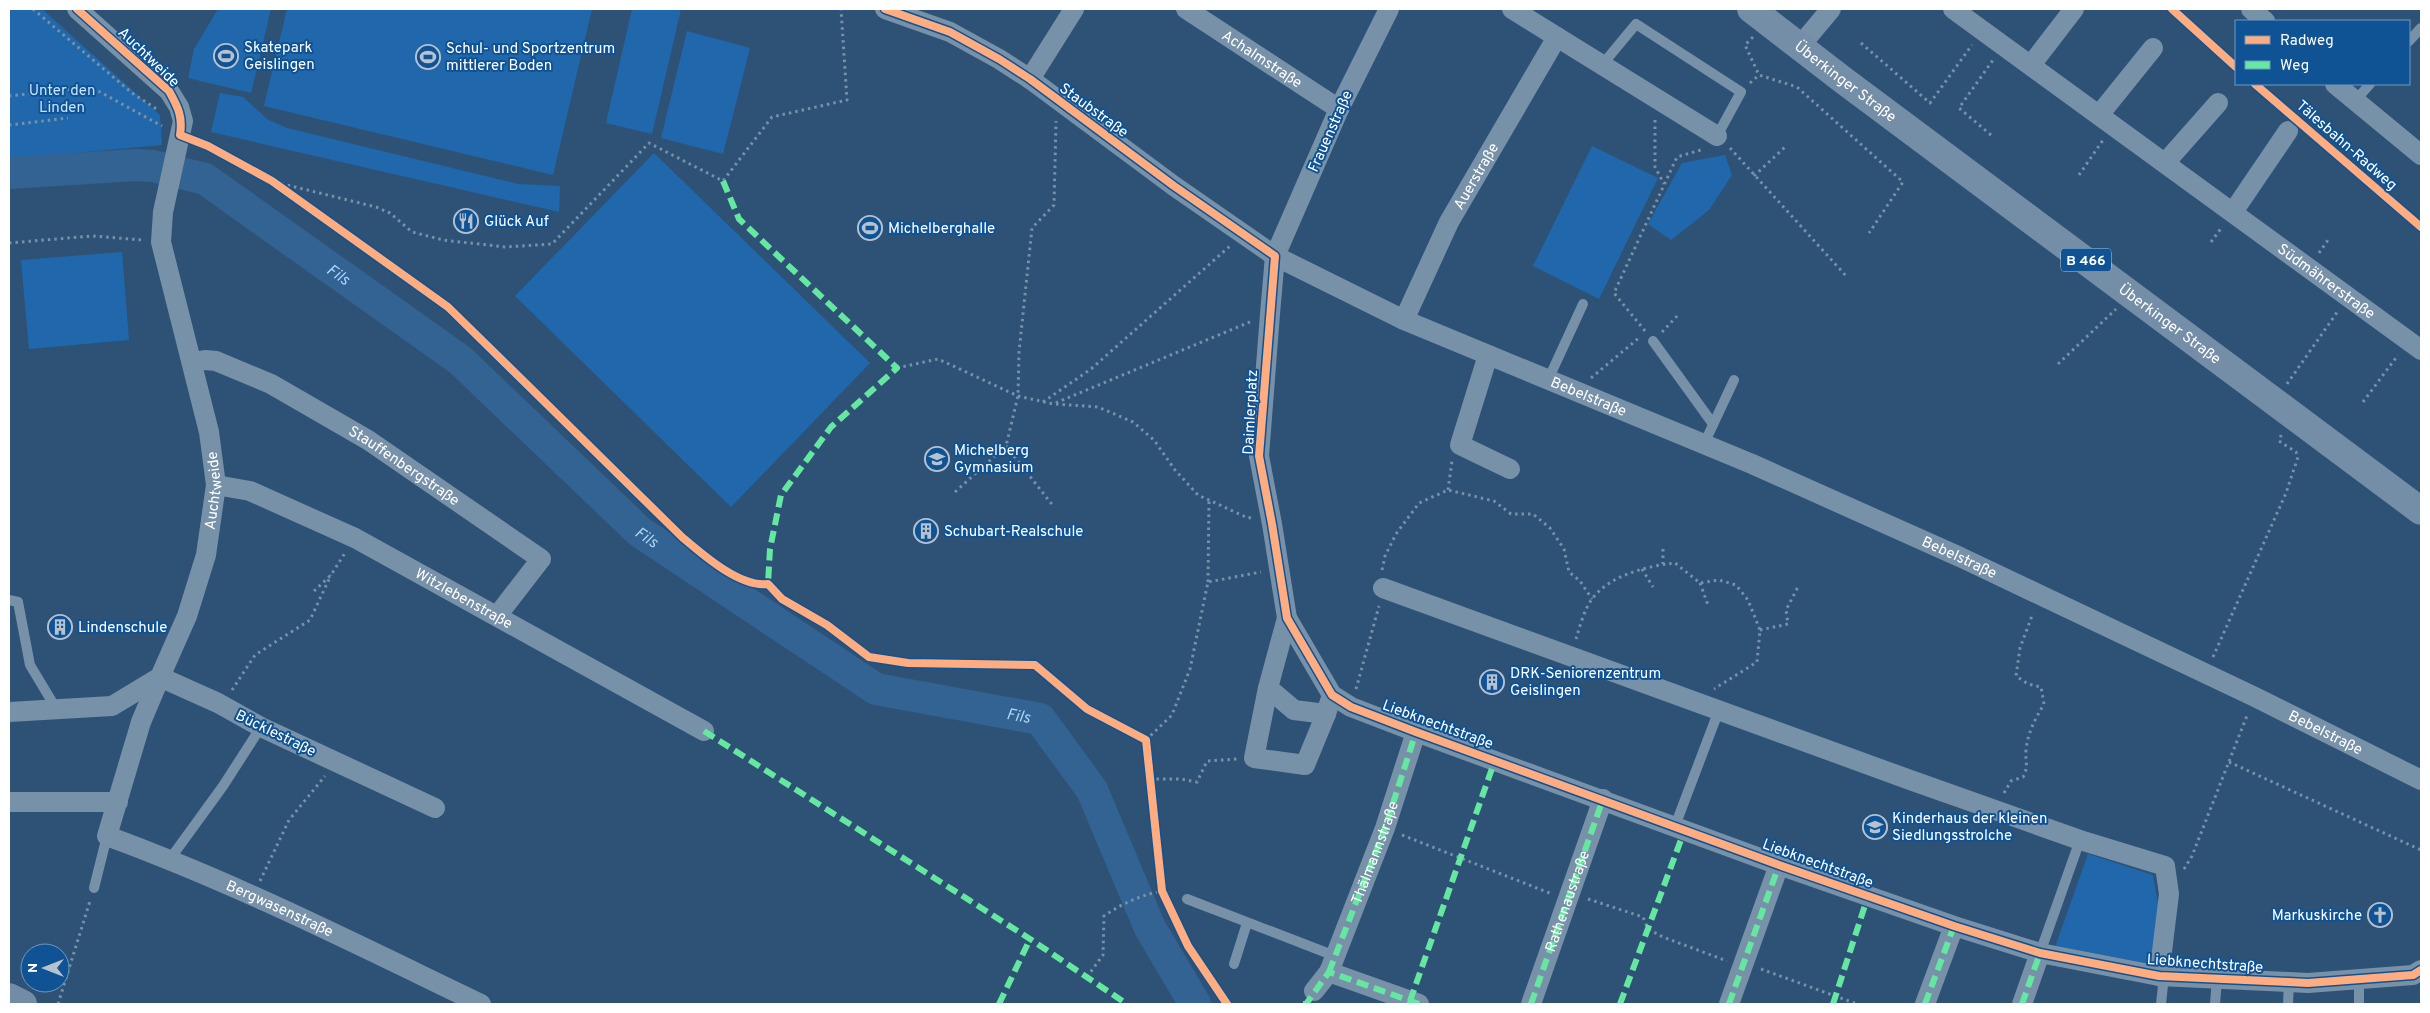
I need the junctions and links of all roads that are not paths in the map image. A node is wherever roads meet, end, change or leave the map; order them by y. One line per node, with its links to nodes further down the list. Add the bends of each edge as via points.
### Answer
1 (885, 9): 20 (street, Staubstraße, via 950,32)
2 (1074, 9): 20 (street)
3 (1186, 9): 25 (street, Achalmstraße)
4 (1512, 9): 14 (street)
5 (1751, 9): 16 (main road, Überkinger Straße / B 466)
6 (1831, 9): 16 (street)
7 (2074, 9): 19 (street)
8 (2251, 9): 12 (street)
9 (82, 10): 38 (street, Auchtweide, via 169,91 179,107 183,121 163,212 160,242)
10 (1381, 11): 25 (street, Frauenstraße)
11 (1963, 12): 19 (street, Südmährerstraße, via 1982,30)
12 (2264, 20)
13 (2421, 28): 15 (lane)
14 (1556, 37): 18 (street); 34 (street, Auerstraße, via 1449,222)
15 (2410, 40)
16 (1800, 46): 45 (main road, Überkinger Straße / B 466)
17 (2153, 48): 26 (street)
18 (1602, 65): 28 (street); 28 (lane, via 1636,24 1741,92)
19 (2031, 65): 26 (street, Südmährerstraße)
20 (1030, 79): 32 (street, Staubstraße)
21 (2336, 85): 23 (street)
22 (2369, 85): 23 (lane)
23 (2355, 101): 29 (street)
24 (2218, 103): 30 (street)
25 (1339, 109): 32 (street, Frauenstraße)
26 (2106, 120): 30 (street, Südmährerstraße)
27 (2288, 131): 31 (street)
28 (1721, 139)
29 (2421, 155)
30 (2165, 163): 31 (street, Südmährerstraße)
31 (2233, 212): 36 (street, Südmährerstraße)
32 (1275, 256): 34 (street); 47 (street, Daimlerplatz, via 1259,456)
33 (1583, 304): 39 (lane)
34 (1404, 320): 37 (street, Bebelstraße)
35 (1653, 341): 41 (lane)
36 (2415, 345)
37 (1488, 355): 39 (street, Bebelstraße); 43 (street, via 1460,445)
38 (193, 362): 44 (street, Auchtweide, via 209,432); 49 (street, Stauffenbergstraße, via 216,361 271,384 368,440 541,559)
39 (1548, 380): 42 (street, Bebelstraße)
40 (1734, 380): 41 (lane)
41 (1713, 424): 42 (lane)
42 (1704, 444): 60 (street, Bebelstraße, via 2039,594)
43 (1510, 469)
44 (216, 485): 49 (street, Witzlebenstraße, via 250,491 355,538); 51 (street, Auchtweide, via 206,555 187,616)
45 (2421, 511)
46 (1384, 588): 54 (street)
47 (1282, 598): 50 (street, Liebknechtstraße)
48 (9, 600): 55 (lane, via 18,602 30,665)
49 (497, 616): 58 (street, Witzlebenstraße)
50 (1287, 618): 52 (street, Liebknechtstraße); 53 (street, Liebknechtstraße)
51 (160, 677): 55 (street, via 112,706); 57 (street, Bücklestraße); 63 (street, via 141,722)
52 (1268, 688): 53 (street, Liebknechtstraße, via 1294,710); 53 (street, Liebknechtstraße, via 1254,758 1305,765)
53 (1329, 704): 59 (street, Liebknechtstraße, via 1351,707)
54 (1711, 706): 65 (lane); 67 (street)
55 (58, 711): 56 (street)
56 (9, 712)
57 (261, 727): 64 (street, Bücklestraße); 68 (lane)
58 (704, 731)
59 (1416, 732): 61 (street, Liebknechtstraße); 76 (street, Thälmannstraße, via 1385,828)
60 (2421, 780)
61 (1604, 800): 65 (street, Liebknechtstraße); 87 (street, Rathenaustraße)
62 (9, 802): 63 (street)
63 (118, 802): 66 (street)
64 (436, 808)
65 (1675, 826): 69 (street, Liebknechtstraße)
66 (107, 836): 68 (street, Bergwasenstraße); 70 (lane)
67 (2080, 840): 74 (lane); 78 (street, Liebknechtstraße, via 2165,866 2169,894)
68 (170, 859): 86 (street, Bergwasenstraße)
69 (1779, 864): 73 (street, Liebknechtstraße); 88 (street)
70 (94, 888)
71 (1187, 899): 72 (lane)
72 (1247, 922): 75 (lane); 76 (lane)
73 (1954, 926): 74 (street, Liebknechtstraße); 89 (street)
74 (2040, 953): 78 (street, Liebknechtstraße); 90 (street)
75 (1234, 964)
76 (1332, 964): 82 (street, Thälmannstraße); 84 (street)
77 (2421, 970): 80 (street, Liebknechtstraße, via 2413,975)
78 (2162, 976): 79 (street, Liebknechtstraße); 91 (lane)
79 (2217, 979): 81 (street, Liebknechtstraße); 92 (lane)
80 (2359, 979): 81 (street, Liebknechtstraße); 94 (lane)
81 (2289, 982): 93 (lane)
82 (1314, 991)
83 (9, 997): 85 (street)
84 (1414, 1002)
85 (23, 1004)
86 (481, 1004)
87 (1531, 1004)
88 (1729, 1004)
89 (1925, 1004)
90 (2022, 1004)
91 (2161, 1004)
92 (2215, 1004)
93 (2288, 1004)
94 (2359, 1004)

